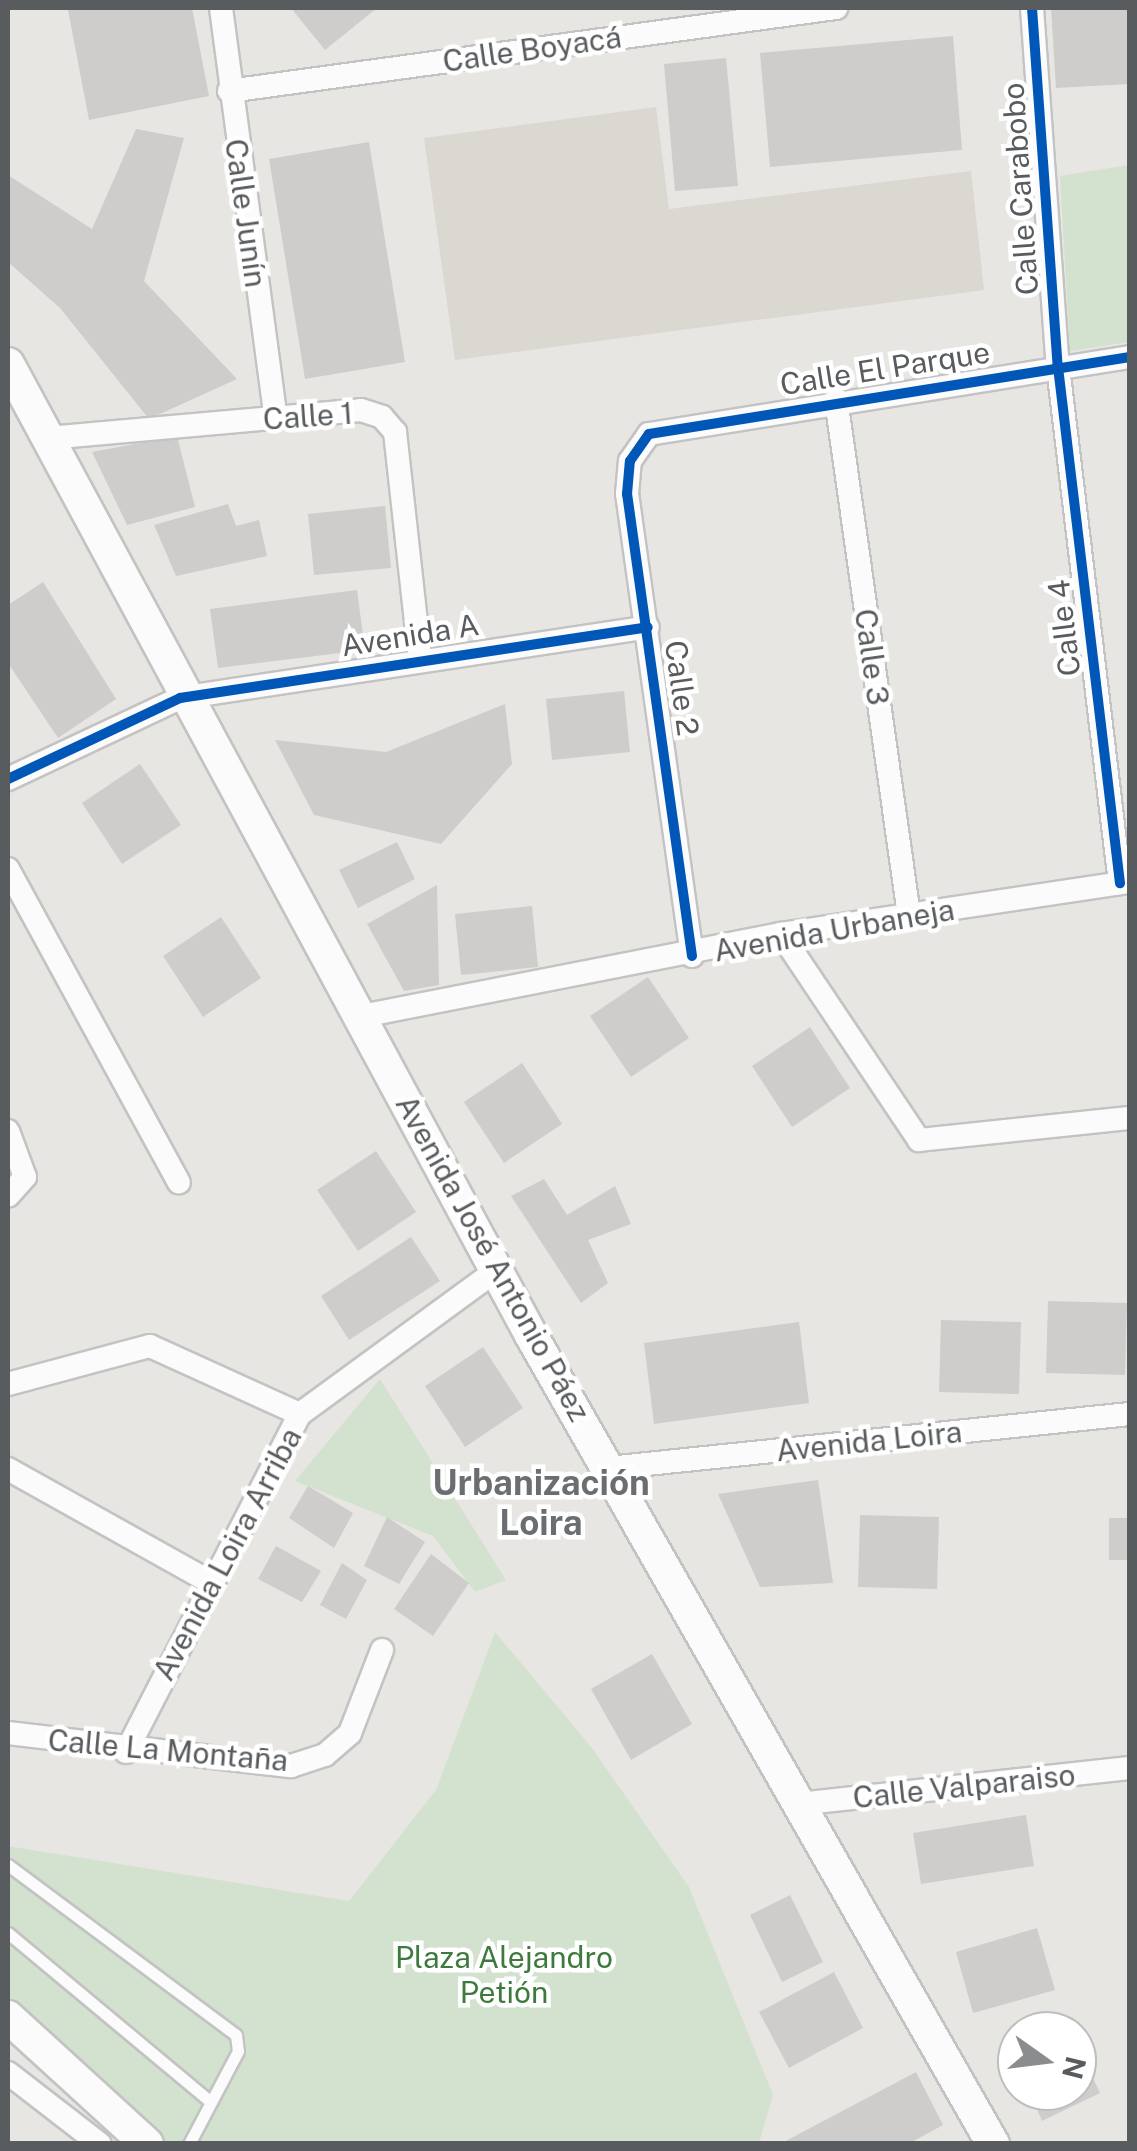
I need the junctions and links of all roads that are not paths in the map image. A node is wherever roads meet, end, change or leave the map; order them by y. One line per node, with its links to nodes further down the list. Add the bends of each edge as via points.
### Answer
1 (220, 8): 4 (street, Calle Junín)
2 (836, 8): 4 (street, Calle Boyacá)
3 (1032, 8): 7 (street, Calle Carabobo)
4 (229, 91): 9 (street, Calle Junín)
5 (1130, 357): 7 (street, Calle El Parque)
6 (8, 364): 11 (main road, Avenida José Antonio Páez)
7 (1058, 367): 8 (street, Calle El Parque); 17 (street, Calle 4)
8 (836, 399): 10 (street, Calle El Parque); 18 (street, Calle 3)
9 (276, 418): 11 (street, Calle 1); 13 (street, Calle 1, via 361,410 395,432)
10 (649, 434): 12 (street, Calle 2, via 630,461 627,494)
11 (48, 438): 14 (main road, Avenida José Antonio Páez)
12 (648, 627): 13 (street, Avenida A); 20 (street, Calle 2)
13 (420, 657): 14 (street, Avenida A)
14 (180, 698): 15 (street, Avenida A); 21 (main road, Avenida José Antonio Páez)
15 (8, 779)
16 (8, 869): 24 (street)
17 (1125, 883): 18 (street, Avenida Urbaneja)
18 (909, 914): 19 (street, Avenida Urbaneja)
19 (781, 934): 20 (street, Avenida Urbaneja); 22 (street, via 919,1140)
20 (692, 956): 21 (street, Avenida Urbaneja)
21 (362, 1016): 26 (main road, Avenida José Antonio Páez)
22 (1130, 1118)
23 (8, 1130): 25 (street, via 24,1177)
24 (179, 1182)
25 (8, 1196)
26 (496, 1270): 28 (street, Avenida Loira Arriba); 30 (main road, Avenida José Antonio Páez)
27 (8, 1384): 28 (street, via 150,1346)
28 (300, 1414): 32 (street, Avenida Loira Arriba)
29 (1130, 1414): 30 (street, Avenida Loira)
30 (608, 1468): 37 (main road, Avenida José Antonio Páez)
31 (8, 1469): 32 (street)
32 (208, 1580): 35 (street, Avenida Loira Arriba)
33 (382, 1650): 35 (street, Calle La Montaña, via 350,1733 325,1755 291,1766)
34 (8, 1733): 35 (street, Calle La Montaña)
35 (126, 1752)
36 (1130, 1768): 37 (street, Calle Valparaiso)
37 (798, 1804): 46 (main road, Avenida José Antonio Páez)
38 (8, 1865): 42 (lane, via 236,2035 238,2051)
39 (8, 1932): 42 (lane)
40 (8, 2018): 44 (main road)
41 (8, 2073): 43 (street)
42 (211, 2102): 45 (lane)
43 (100, 2144)
44 (147, 2144)
45 (189, 2144)
46 (992, 2144)

